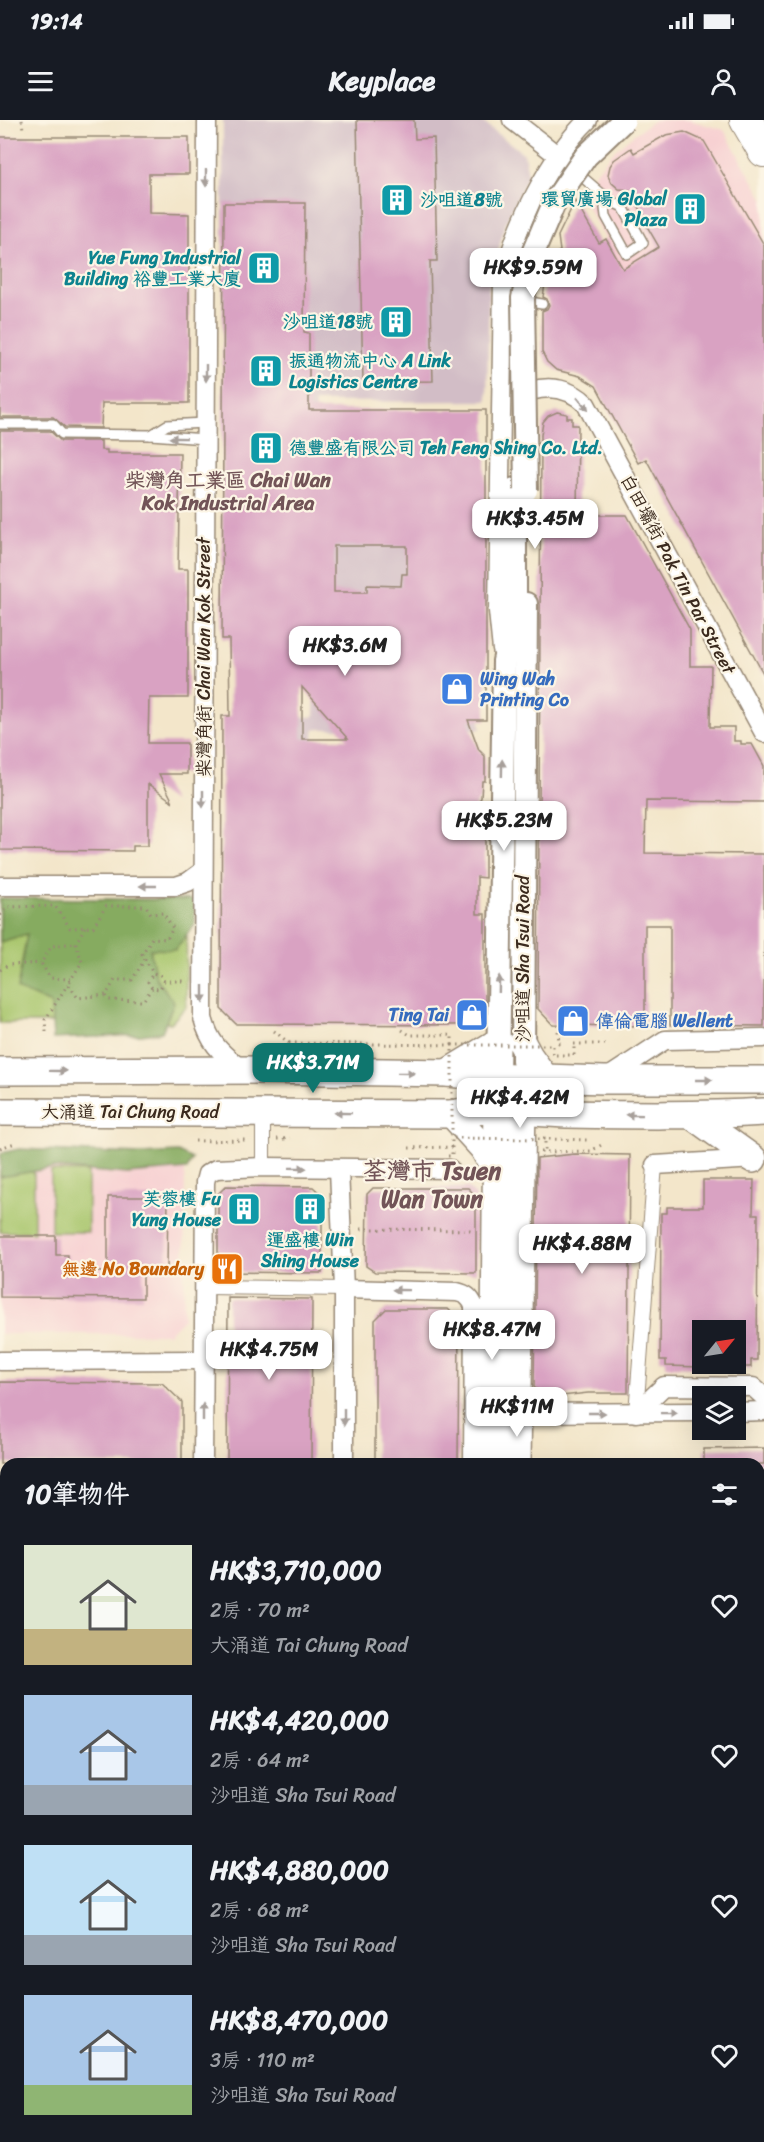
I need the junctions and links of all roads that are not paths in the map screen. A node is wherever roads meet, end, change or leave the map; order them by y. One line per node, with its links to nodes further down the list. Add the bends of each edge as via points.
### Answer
1 (207, 120): 14 (street, 柴灣角街 Chai Wan Kok Street, one-way to 14)
2 (512, 120): 8 (street)
3 (588, 120): 8 (street, 沙咀道 Sha Tsui Road)
4 (605, 120): 16 (street, via 577,148 546,195 522,253 513,296)
5 (624, 120): 16 (street, bridge, via 586,156 555,201 533,253 523,298)
6 (746, 120): 7 (highway)
7 (764, 151)
8 (557, 155): 9 (lane); 10 (street, 沙咀道 Sha Tsui Road, via 514,240)
9 (610, 201): 9 (lane, via 623,207 644,243 627,254 606,216 605,208)
10 (501, 297): 11 (lane); 18 (street, 沙咀道 Sha Tsui Road, via 504,407 498,611)
11 (542, 304)
12 (531, 391): 19 (street, 白田壩街 Pak Tin Par Street, one-way to 19, via 560,389 585,404)
13 (0, 424): 15 (lane, via 52,424 62,435)
14 (205, 431): 15 (lane, one-way to 15); 15 (lane, via 167,425); 20 (street, 柴灣角街 Chai Wan Kok Street, one-way to 20)
15 (151, 435)
16 (520, 490): 17 (street, 沙咀道 Sha Tsui Road)
17 (520, 611): 18 (street, 沙咀道 Sha Tsui Road); 23 (street, 沙咀道 Sha Tsui Road)
18 (504, 661): 23 (street, 沙咀道 Sha Tsui Road, one-way to 18)
19 (764, 733)
20 (203, 871): 21 (street, one-way to 21, via 176,886); 24 (street, 柴灣角街 Chai Wan Kok Street, one-way to 24, via 203,1018 215,1047)
21 (0, 886)
22 (764, 1038): 28 (street, via 665,1040)
23 (510, 1043): 26 (main road, bridge); 27 (street, 沙咀道 Sha Tsui Road); 27 (main road, via 529,1056)
24 (242, 1070): 25 (main road, one-way to 24); 26 (main road, one-way to 26)
25 (0, 1071)
26 (447, 1073): 27 (main road)
27 (522, 1077): 28 (main road); 30 (main road, 沙咀道 Sha Tsui Road)
28 (604, 1080): 29 (main road, one-way to 29)
29 (764, 1080)
30 (509, 1111): 34 (main road, 大涌道 Tai Chung Road, one-way to 30); 35 (main road, 大涌道 Tai Chung Road, via 471,1110); 37 (main road, 沙咀道 Sha Tsui Road)
31 (0, 1112): 33 (main road, 大涌道 Tai Chung Road)
32 (764, 1112): 34 (main road, 大涌道 Tai Chung Road)
33 (263, 1113): 35 (main road, 大涌道 Tai Chung Road, one-way to 33); 40 (street)
34 (693, 1116): 36 (main road)
35 (452, 1126): 37 (main road, bridge)
36 (750, 1154): 39 (street)
37 (500, 1155): 50 (main road, 沙咀道 Sha Tsui Road)
38 (449, 1162): 41 (street)
39 (655, 1165): 51 (street)
40 (264, 1167): 41 (street, one-way to 41); 42 (street, via 216,1169 207,1174)
41 (339, 1169): 43 (street)
42 (204, 1287): 43 (street); 44 (street)
43 (344, 1289): 53 (street, one-way to 53); 54 (street, one-way to 43, via 474,1306 468,1296 457,1292)
44 (203, 1360): 45 (street); 52 (street, one-way to 44)
45 (0, 1361)
46 (764, 1397): 51 (street, via 753,1388 664,1386)
47 (764, 1411): 49 (street)
48 (692, 1412): 51 (street, one-way to 48)
49 (746, 1412)
50 (506, 1413): 51 (street, one-way to 51); 55 (main road, 沙咀道 Sha Tsui Road); 56 (main road, 沙咀道 Sha Tsui Road)
51 (636, 1413)
52 (203, 1458)
53 (344, 1458)
54 (473, 1458)
55 (495, 1458)
56 (516, 1458)

